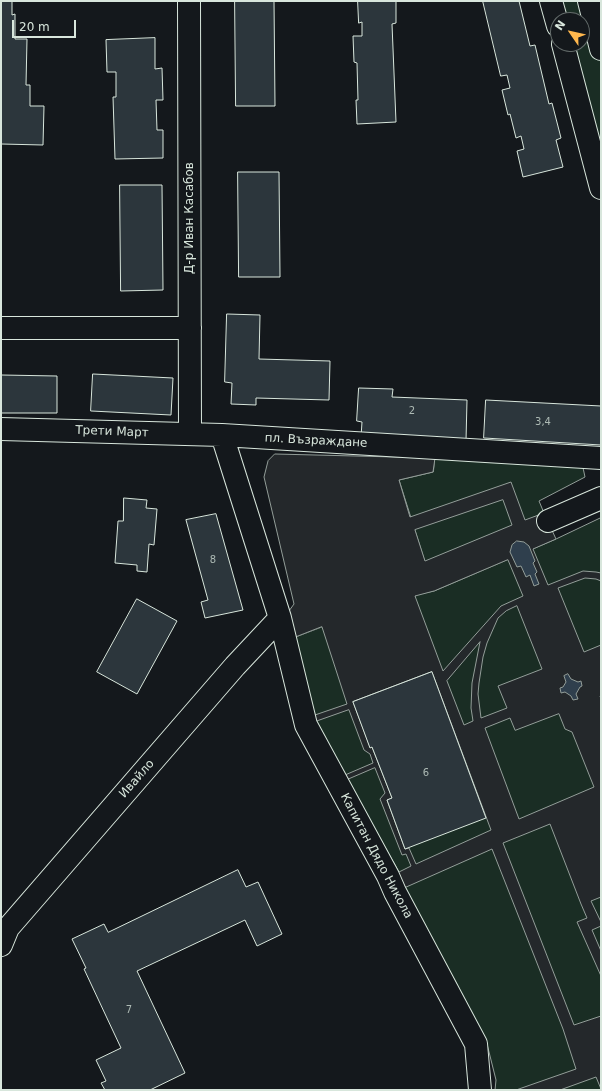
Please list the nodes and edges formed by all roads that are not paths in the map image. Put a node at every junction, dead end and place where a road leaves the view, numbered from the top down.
1 (189, 1) edge
2 (551, 1) edge
3 (589, 1) edge
4 (554, 12) edge
5 (601, 49) edge
6 (565, 52) edge
7 (601, 188) edge
8 (1, 328) edge
9 (190, 328) junction
10 (1, 428) edge
11 (190, 434) junction
12 (222, 435) junction
13 (601, 458) edge
14 (601, 498) edge
15 (548, 522) dead end
16 (280, 618) junction
17 (3, 930) edge
18 (480, 1090) edge

1 - 9 street, Д-р Иван Касабов
2 - 4 street
3 - 5 street
6 - 7 street
8 - 9 street
9 - 11 street, Д-р Иван Касабов
10 - 11 street, Трети Март
11 - 12 street, Трети Март
12 - 13 street, пл. Възраждане
12 - 16 street
14 - 15 street
16 - 17 street, Ивайло
16 - 18 street, Капитан Дядо Никола

